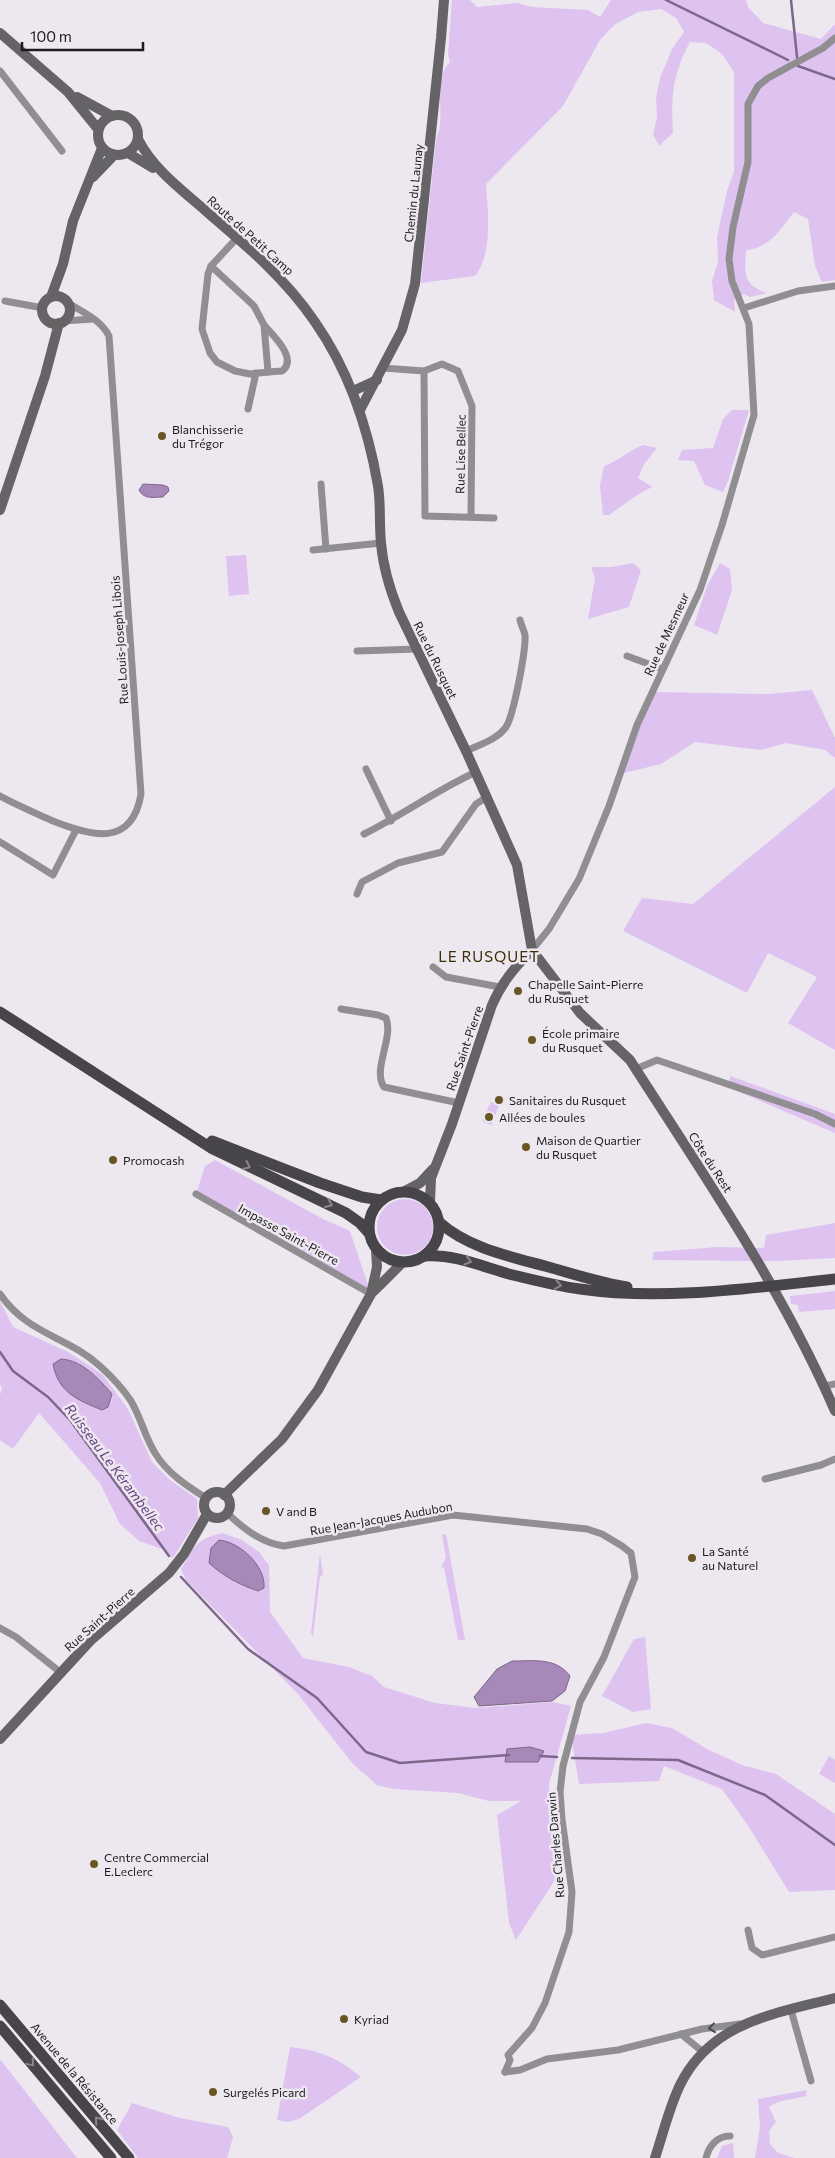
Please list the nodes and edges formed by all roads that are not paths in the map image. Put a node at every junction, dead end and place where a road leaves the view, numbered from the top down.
1 (444, 0) edge
2 (0, 33) edge
3 (835, 38) edge
4 (0, 71) edge
5 (68, 92) junction
6 (112, 116) junction
7 (98, 129) junction
8 (138, 139) junction
9 (102, 148) junction
10 (62, 151) dead end
11 (128, 153) junction
12 (114, 155) junction
13 (164, 174) junction
14 (89, 182) junction
15 (237, 238) junction
16 (63, 264) junction
17 (211, 266) junction
18 (835, 286) edge
19 (51, 297) junction
20 (5, 301) dead end
21 (66, 301) junction
22 (43, 308) junction
23 (744, 308) junction
24 (94, 319) junction
25 (47, 321) junction
26 (62, 322) junction
27 (264, 325) junction
28 (48, 362) junction
29 (383, 368) junction
30 (424, 371) junction
31 (268, 372) junction
32 (344, 372) joint
33 (256, 373) junction
34 (377, 380) junction
35 (353, 391) junction
36 (248, 409) dead end
37 (360, 410) junction
38 (320, 484) dead end
39 (0, 510) edge
40 (471, 516) junction
41 (494, 518) dead end
42 (381, 544) junction
43 (326, 549) junction
44 (312, 550) dead end
45 (520, 620) dead end
46 (417, 649) junction
47 (357, 651) dead end
48 (628, 656) dead end
49 (662, 669) junction
50 (466, 751) junction
51 (366, 769) dead end
52 (476, 772) junction
53 (0, 796) edge
54 (487, 796) junction
55 (391, 821) junction
56 (76, 830) junction
57 (364, 834) dead end
58 (0, 842) edge
59 (357, 894) dead end
60 (532, 950) junction
61 (433, 967) dead end
62 (500, 987) junction
63 (341, 1009) dead end
64 (0, 1012) edge
65 (636, 1069) junction
66 (459, 1103) junction
67 (835, 1124) edge
68 (190, 1132) junction
69 (436, 1164) junction
70 (405, 1191) junction
71 (196, 1194) dead end
72 (381, 1200) junction
73 (430, 1203) junction
74 (439, 1222) junction
75 (369, 1233) junction
76 (376, 1250) junction
77 (424, 1256) junction
78 (403, 1262) junction
79 (835, 1279) edge
80 (658, 1293) junction
81 (0, 1294) edge
82 (372, 1294) junction
83 (830, 1385) edge
84 (835, 1411) edge
85 (835, 1459) edge
86 (765, 1479) dead end
87 (224, 1495) junction
88 (206, 1498) junction
89 (227, 1513) junction
90 (207, 1514) junction
91 (631, 1553) joint
92 (0, 1628) edge
93 (60, 1672) junction
94 (0, 1739) edge
95 (748, 1930) dead end
96 (835, 1937) edge
97 (835, 1998) edge
98 (0, 2005) edge
99 (792, 2010) junction
100 (743, 2024) junction
101 (0, 2026) edge
102 (681, 2034) junction
103 (703, 2052) junction
104 (811, 2081) dead end
105 (730, 2136) dead end
106 (111, 2158) edge
107 (129, 2158) edge
108 (655, 2158) edge
109 (706, 2158) edge

1 - 29 street, Chemin du Launay
2 - 5 street
3 - 23 street, Rue de Mesmeur
4 - 10 street
5 - 6 street
5 - 7 street
6 - 7 street
6 - 8 street
7 - 9 street
8 - 11 street
8 - 13 street, Route de Petit Camp
9 - 12 street
9 - 14 street
11 - 12 street
11 - 13 street, Route de Petit Camp
12 - 14 street
13 - 15 street, Route de Petit Camp
14 - 16 street
15 - 17 street
15 - 32 street, Route de Petit Camp
16 - 19 street
16 - 21 street
17 - 27 street
17 - 33 street
18 - 23 street
19 - 21 street
19 - 22 street
20 - 22 street
21 - 24 street, Rue Louis-Joseph Libois
21 - 26 street
22 - 25 street
23 - 49 street, Rue de Mesmeur
24 - 26 street
24 - 56 street, Rue Louis-Joseph Libois
25 - 26 street
25 - 28 street
26 - 28 street
27 - 31 street
27 - 31 street
28 - 39 street
29 - 30 street, Rue Lise Bellec
29 - 34 street, Chemin du Launay
30 - 40 street, Rue Lise Bellec
30 - 40 street
31 - 33 street
32 - 35 street, Rue du Rusquet
33 - 36 street
34 - 35 street
34 - 37 street, Chemin du Launay
35 - 37 street, Rue du Rusquet
37 - 42 street, Rue du Rusquet
38 - 43 street
40 - 41 street
42 - 43 street
42 - 46 street, Rue du Rusquet
43 - 44 street
45 - 50 street
46 - 47 street
46 - 50 street, Rue du Rusquet
48 - 49 street
49 - 60 street, Rue de Mesmeur
50 - 52 street, Rue du Rusquet
51 - 55 street
52 - 54 street, Rue du Rusquet
52 - 55 street
53 - 56 street, Rue Louis-Joseph Libois
54 - 59 street
54 - 60 street, Rue du Rusquet
55 - 57 street
56 - 58 street
60 - 62 street, Rue Saint-Pierre
60 - 65 street, Côte du Rest
61 - 62 street
62 - 66 street, Rue Saint-Pierre
63 - 66 street
64 - 68 main road
65 - 67 street
65 - 83 street, Côte du Rest
66 - 69 street, Rue Saint-Pierre
68 - 72 main road
68 -> 75 main road
69 - 70 street, Rue Saint-Pierre
69 - 73 street, Rue Saint-Pierre
70 - 72 main road
70 - 73 main road
71 - 82 street, Impasse Saint-Pierre
72 - 75 main road
73 - 74 main road
74 - 77 main road
74 - 80 main road
75 - 76 main road
76 - 78 main road
76 - 82 street
77 - 78 main road
77 -> 80 main road
78 - 82 street
79 - 80 main road
81 - 88 street
82 - 87 street
83 - 84 street, Côte du Rest
85 - 86 street
87 - 88 street
87 - 89 street
88 - 90 street
89 - 90 street
89 - 91 street, Rue Jean-Jacques Audubon
90 - 93 street, Rue Saint-Pierre
91 - 102 street, Rue Charles Darwin
92 - 93 street
93 - 94 street, Rue Saint-Pierre
95 - 96 street
97 - 99 street
107 -> 98 main road, Avenue de la Résistance
99 - 100 street
99 - 104 street
100 -> 102 street
100 - 103 street
101 -> 106 main road
102 - 103 street
103 - 108 street
105 - 109 street

